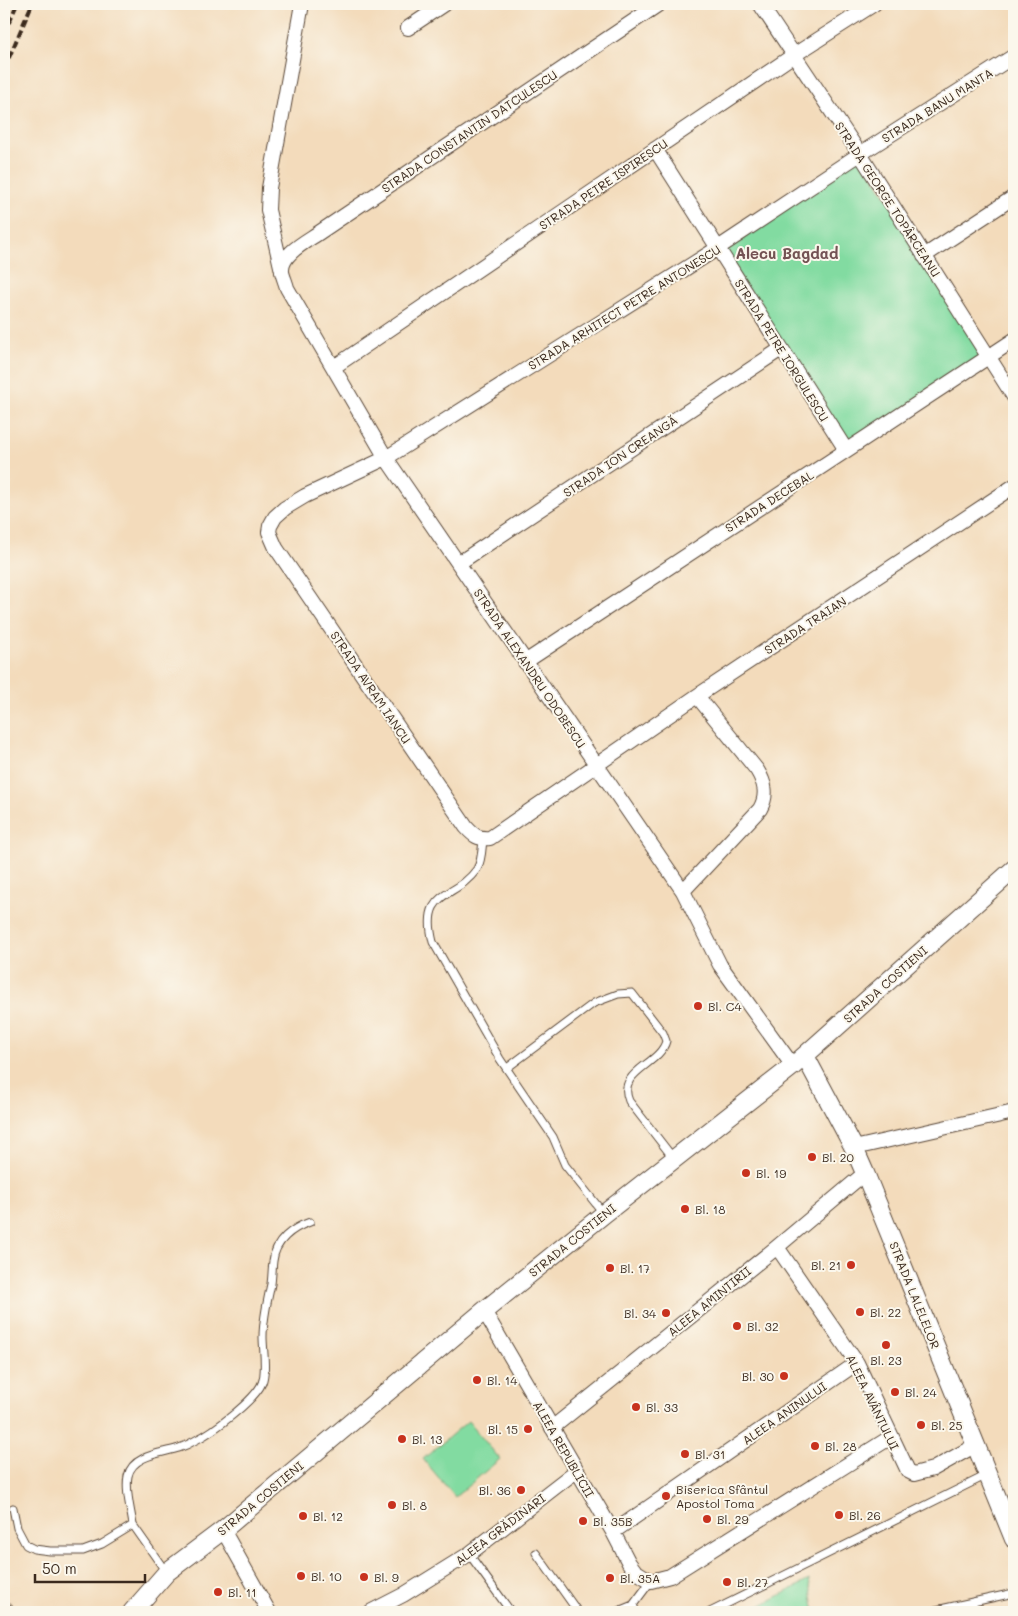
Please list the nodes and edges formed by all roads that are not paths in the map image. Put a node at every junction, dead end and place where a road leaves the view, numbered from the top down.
1 (302, 4) edge
2 (444, 4) edge
3 (659, 4) edge
4 (760, 4) edge
5 (874, 4) edge
6 (408, 28) dead end
7 (794, 55) junction
8 (1014, 56) edge
9 (655, 149) junction
10 (860, 154) junction
11 (1014, 197) edge
12 (718, 248) junction
13 (924, 256) junction
14 (283, 267) junction
15 (1014, 340) edge
16 (782, 349) junction
17 (988, 357) junction
18 (334, 367) junction
19 (1014, 397) edge
20 (846, 450) junction
21 (386, 458) junction
22 (1014, 486) edge
23 (459, 563) junction
24 (525, 662) junction
25 (697, 696) junction
26 (597, 765) junction
27 (483, 839) junction
28 (1014, 869) edge
29 (683, 891) junction
30 (799, 1061) junction
31 (507, 1068) junction
32 (1014, 1112) edge
33 (854, 1148) junction
34 (674, 1159) junction
35 (865, 1173) junction
36 (604, 1214) junction
37 (310, 1222) dead end
38 (777, 1246) junction
39 (484, 1312) junction
40 (857, 1363) junction
41 (552, 1428) junction
42 (891, 1436) junction
43 (976, 1445) junction
44 (576, 1471) junction
45 (987, 1475) junction
46 (13, 1508) dead end
47 (133, 1525) junction
48 (223, 1530) junction
49 (613, 1532) junction
50 (1014, 1539) edge
51 (536, 1553) dead end
52 (469, 1554) junction
53 (167, 1572) junction
54 (651, 1581) junction
55 (1014, 1593) edge
56 (634, 1609) edge
57 (132, 1612) edge
58 (270, 1612) edge
59 (370, 1612) edge
60 (511, 1612) edge
61 (578, 1612) edge
62 (616, 1612) edge
63 (710, 1612) edge
64 (927, 1612) edge

1 - 14 street, STRADA ALEXANDRU ODOBESCU
2 - 6 street
3 - 14 street, STRADA CONSTANTIN DATCULESCU
4 - 7 street, STRADA GEORGE TOPÂRCEANU
5 - 7 street, STRADA PETRE ISPIRESCU
7 - 9 street, STRADA PETRE ISPIRESCU
7 - 10 street, STRADA GEORGE TOPÂRCEANU
8 - 10 street, STRADA BANU MANTA
9 - 12 street, STRADA PETRE IORGULESCU
9 - 18 street, STRADA PETRE ISPIRESCU
10 - 12 street, STRADA ARHITECT PETRE ANTONESCU
10 - 13 street, STRADA GEORGE TOPÂRCEANU
11 - 13 street
12 - 16 street, STRADA PETRE IORGULESCU
12 - 21 street, STRADA ARHITECT PETRE ANTONESCU
13 - 17 street, STRADA GEORGE TOPÂRCEANU
14 - 18 street, STRADA ALEXANDRU ODOBESCU
15 - 17 street, STRADA DECEBAL
16 - 20 street, STRADA PETRE IORGULESCU
16 - 23 street, STRADA ION CREANGĂ
17 - 19 street, STRADA GEORGE TOPÂRCEANU
17 - 20 street, STRADA DECEBAL
18 - 21 street, STRADA ALEXANDRU ODOBESCU
20 - 24 street, STRADA DECEBAL
21 - 23 street, STRADA ALEXANDRU ODOBESCU
21 - 27 street, STRADA AVRAM IANCU
22 - 25 street, STRADA TRAIAN
23 - 24 street, STRADA ALEXANDRU ODOBESCU
24 - 26 street, STRADA ALEXANDRU ODOBESCU
25 - 26 street, STRADA TRAIAN
25 - 29 street
26 - 27 street
26 - 29 street, STRADA ALEXANDRU ODOBESCU
27 - 31 lane
28 - 30 street, STRADA COSTIENI
29 - 30 street, STRADA ALEXANDRU ODOBESCU
30 - 33 street, STRADA LALELELOR
30 - 34 street, STRADA COSTIENI
31 - 34 lane
31 - 36 lane
32 - 33 street
33 - 35 street, STRADA LALELELOR
34 - 36 street, STRADA COSTIENI
35 - 38 street, ALEEA AMINTIRII
35 - 43 street, STRADA LALELELOR
36 - 39 street, STRADA COSTIENI
37 - 47 lane
38 - 40 street, ALEEA AVÂNTULUI
38 - 41 street, ALEEA AMINTIRII
39 - 41 street, ALEEA REPUBLICII
39 - 48 street, STRADA COSTIENI
40 - 42 street, ALEEA AVÂNTULUI
40 - 49 street, ALEEA ANINULUI
41 - 44 street, ALEEA REPUBLICII
42 - 43 street, ALEEA AVÂNTULUI
42 - 54 street
43 - 45 street, STRADA LALELELOR
44 - 49 street, ALEEA REPUBLICII
44 - 52 street, ALEEA GRĂDINARI
45 - 50 street, STRADA LALELELOR
45 - 63 lane
46 - 47 lane
47 - 53 lane
48 - 53 street, STRADA COSTIENI
48 - 58 street
49 - 54 street, ALEEA REPUBLICII
51 - 61 lane
52 - 59 street, ALEEA GRĂDINARI
52 - 60 lane
53 - 57 street, STRADA COSTIENI
54 - 56 lane
55 - 64 lane
56 - 62 lane

